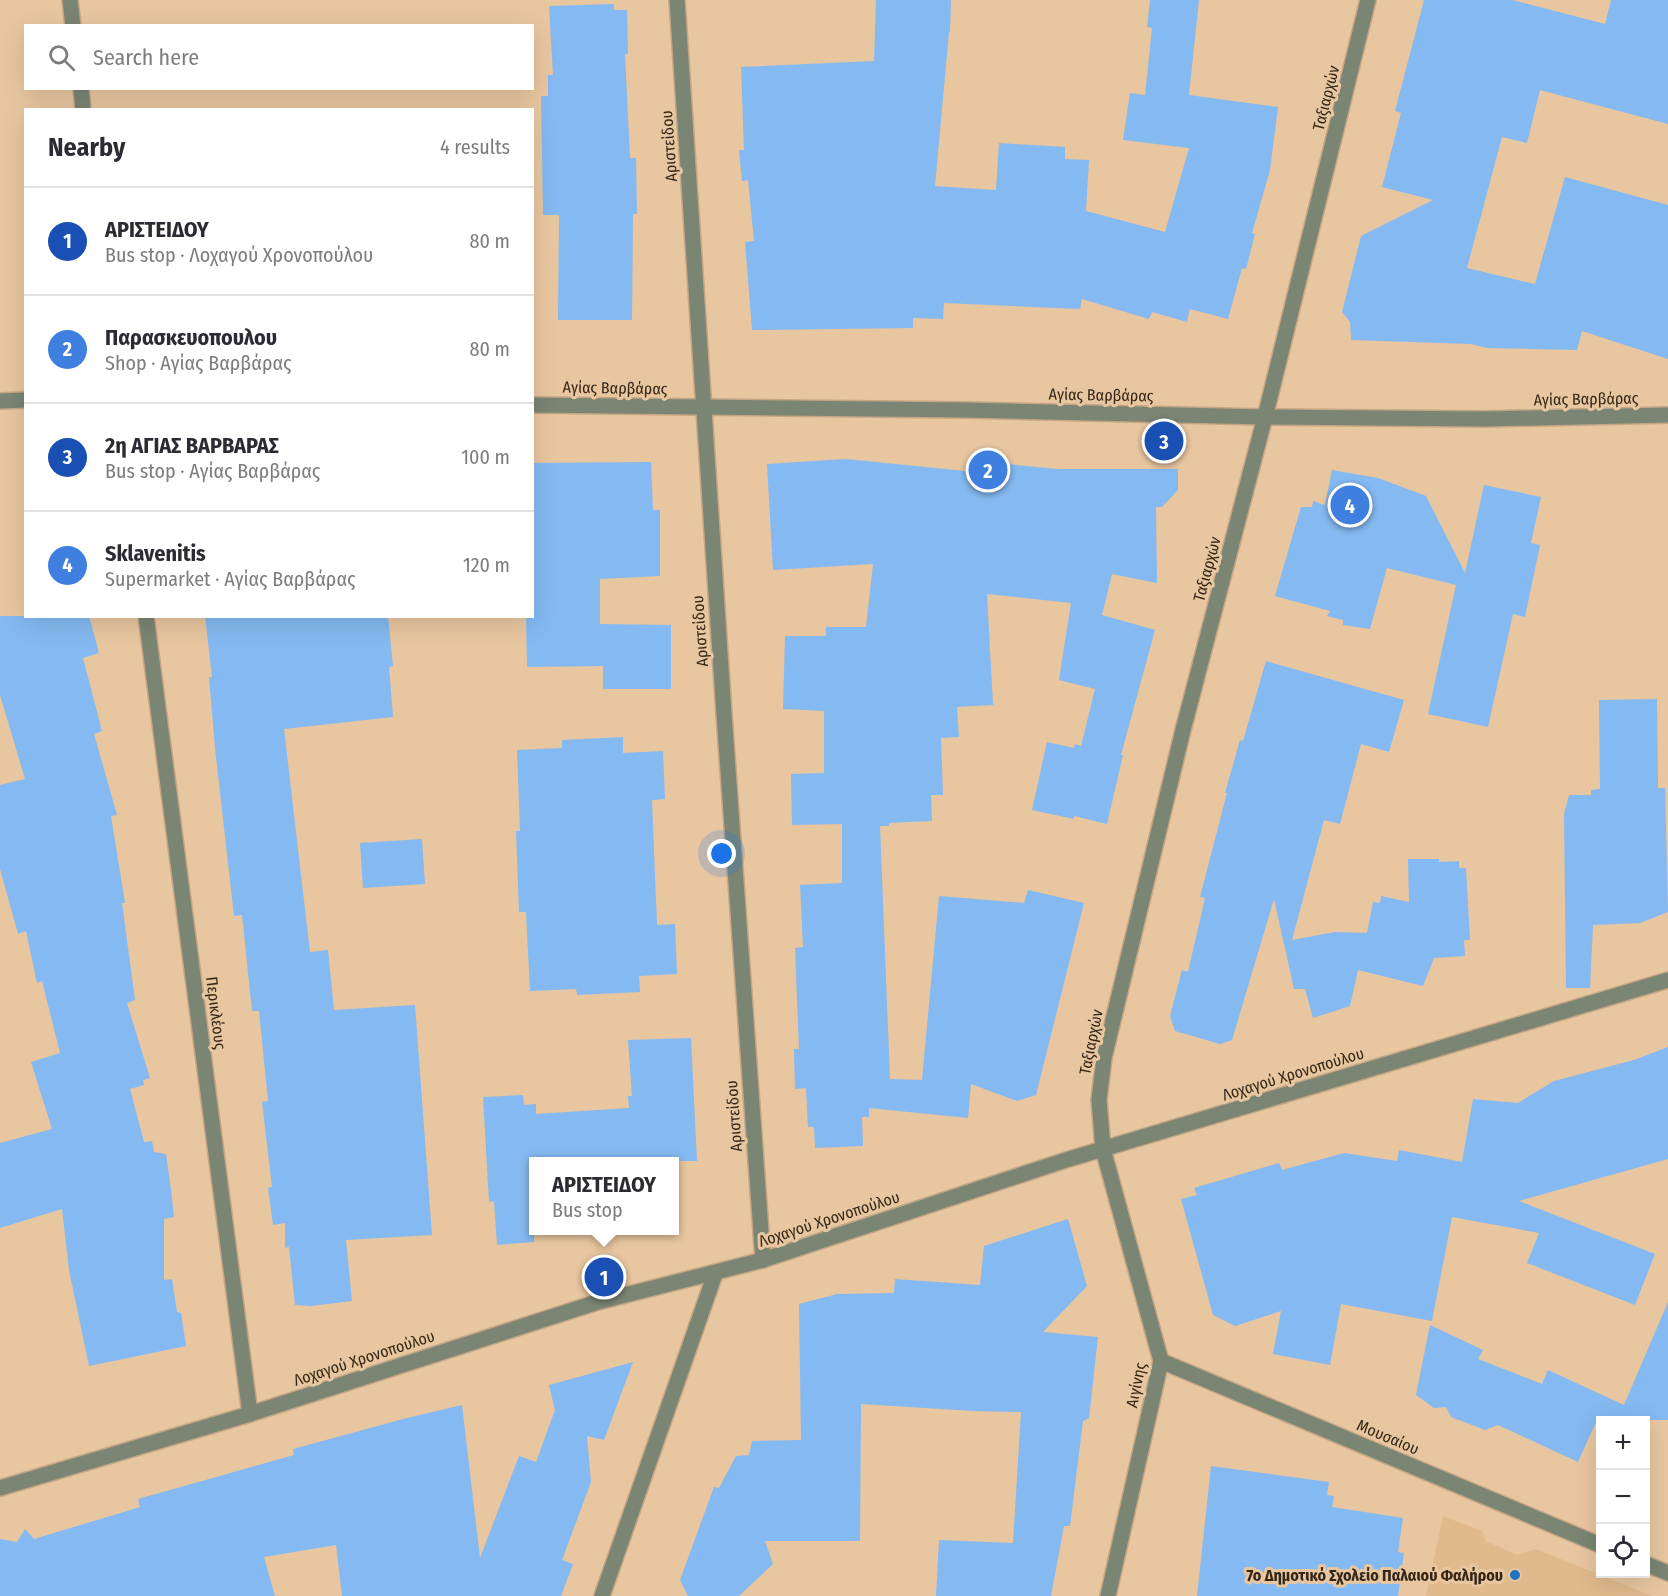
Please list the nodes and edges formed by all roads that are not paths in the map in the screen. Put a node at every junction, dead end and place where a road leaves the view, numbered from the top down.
1 (70, 0) edge
2 (677, 0) edge
3 (1368, 0) edge
4 (73, 24) edge
5 (81, 90) edge
6 (83, 108) edge
7 (24, 400) edge
8 (0, 401) edge
9 (534, 405) edge
10 (705, 407) junction
11 (1668, 415) edge
12 (1265, 417) junction
13 (146, 618) edge
14 (1668, 980) edge
15 (1103, 1149) junction
16 (762, 1260) junction
17 (715, 1274) junction
18 (1161, 1361) junction
19 (250, 1414) junction
20 (0, 1488) edge
21 (1596, 1543) edge
22 (1650, 1566) edge
23 (1668, 1573) edge
24 (602, 1596) edge
25 (1108, 1596) edge

1 - 4 street
2 - 10 street, Αριστείδου
3 - 12 street, Ταξιαρχών
5 - 6 street
7 - 8 street
9 - 10 street, Αγίας Βαρβάρας
10 - 12 street, Αγίας Βαρβάρας
10 - 16 street, Αριστείδου
11 - 12 street, Αγίας Βαρβάρας
12 - 15 street, Ταξιαρχών
13 - 19 street, Περικλέους
14 - 15 street, Λοχαγού Χρονοπούλου
15 - 16 street, Λοχαγού Χρονοπούλου
15 - 18 street, Αιγίνης
16 - 17 street, Λοχαγού Χρονοπούλου
17 - 19 street, Λοχαγού Χρονοπούλου
17 - 24 street
18 - 21 street, Μουσαίου
18 - 25 street, Αιγίνης
19 - 20 street, Λοχαγού Χρονοπούλου
22 - 23 street

